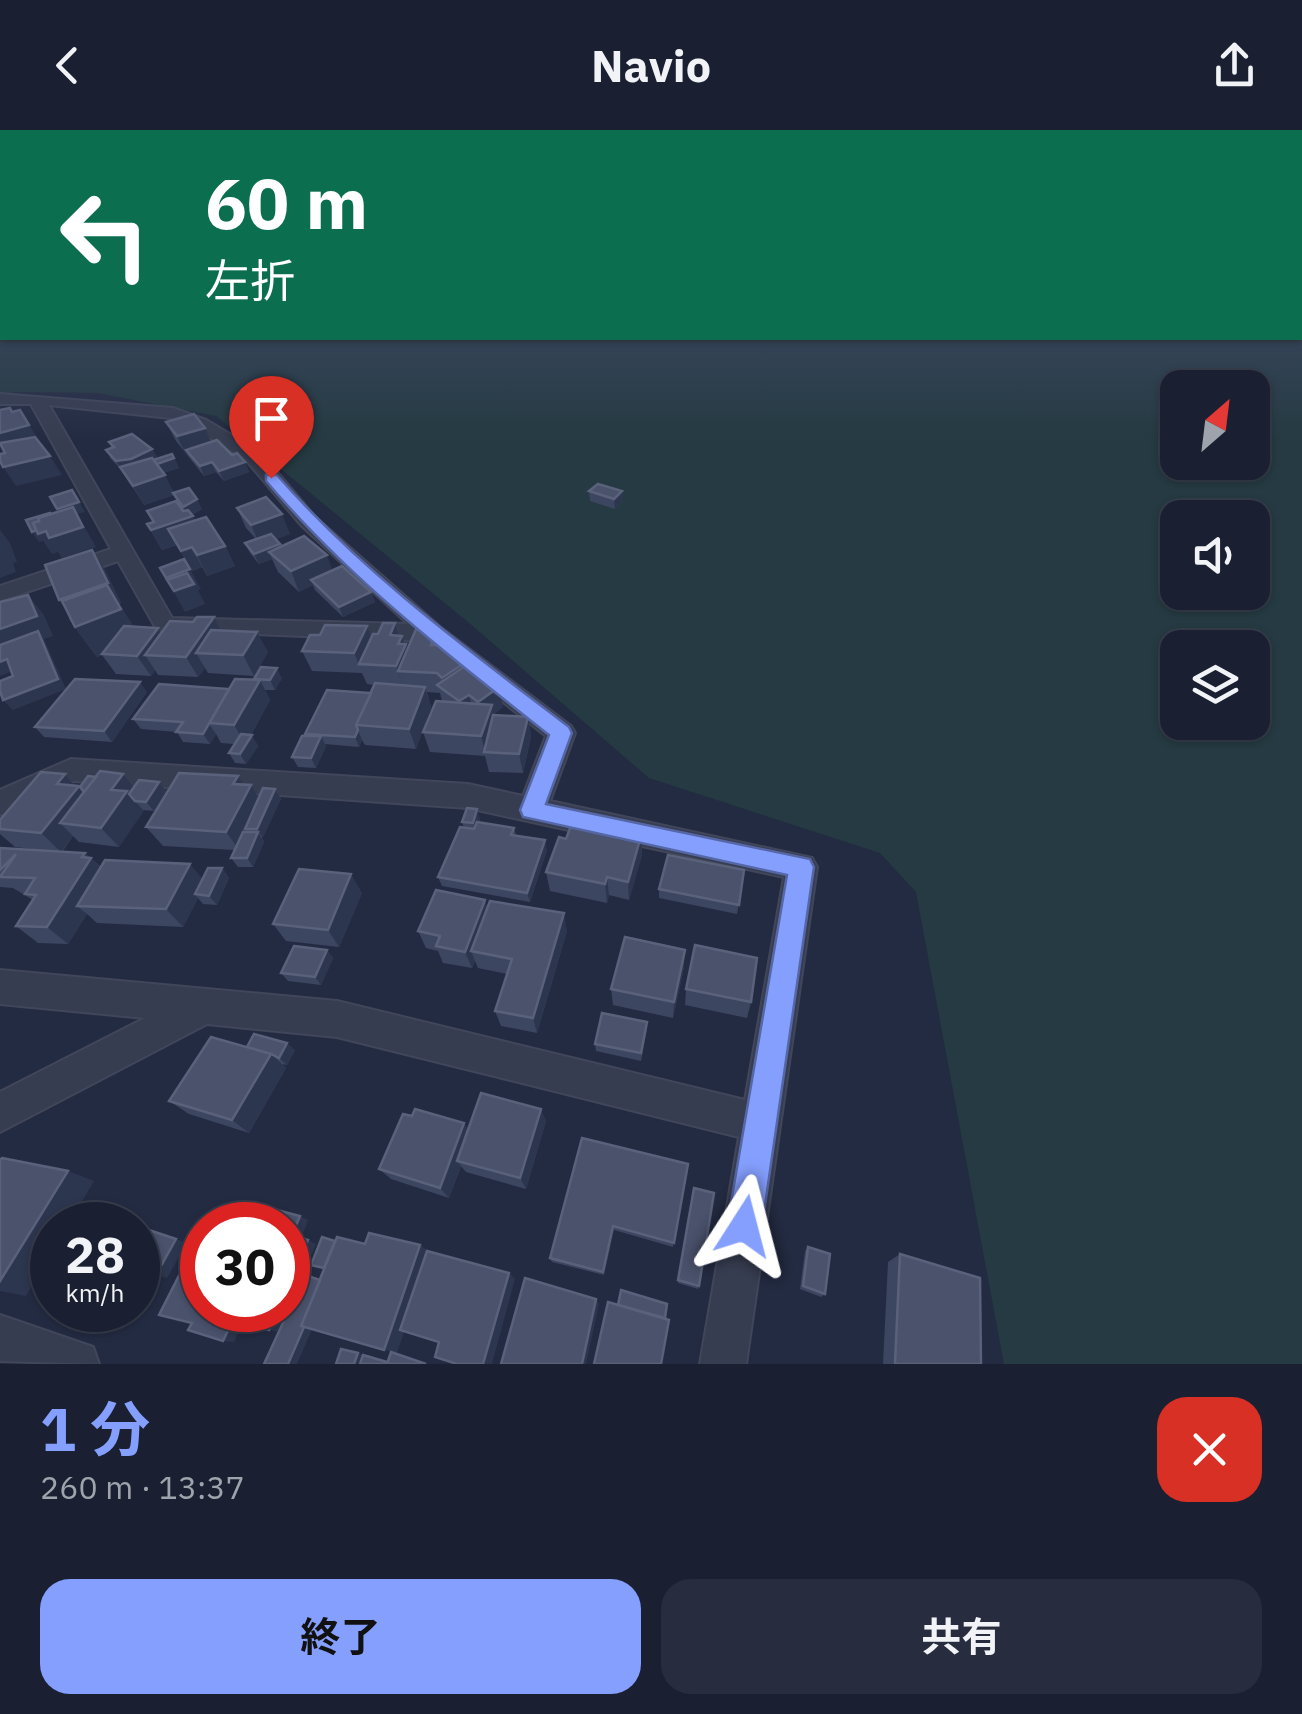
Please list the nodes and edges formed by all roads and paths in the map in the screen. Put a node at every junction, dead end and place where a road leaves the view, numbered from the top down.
1 (36, 399) junction
2 (0, 400) edge
3 (126, 552) junction
4 (0, 594) edge
5 (432, 632) junction
6 (0, 802) edge
7 (532, 810) junction
8 (0, 987) edge
9 (208, 1005) junction
10 (0, 1113) edge
11 (760, 1123) junction
12 (0, 1338) edge
13 (76, 1364) edge
14 (723, 1364) edge

1 - 2 street
1 - 3 street
1 - 5 street
3 - 4 street
3 - 5 street
5 - 7 street
6 - 7 street
7 - 11 street
8 - 9 street
9 - 10 street
9 - 11 street
11 - 14 street
12 - 13 street

